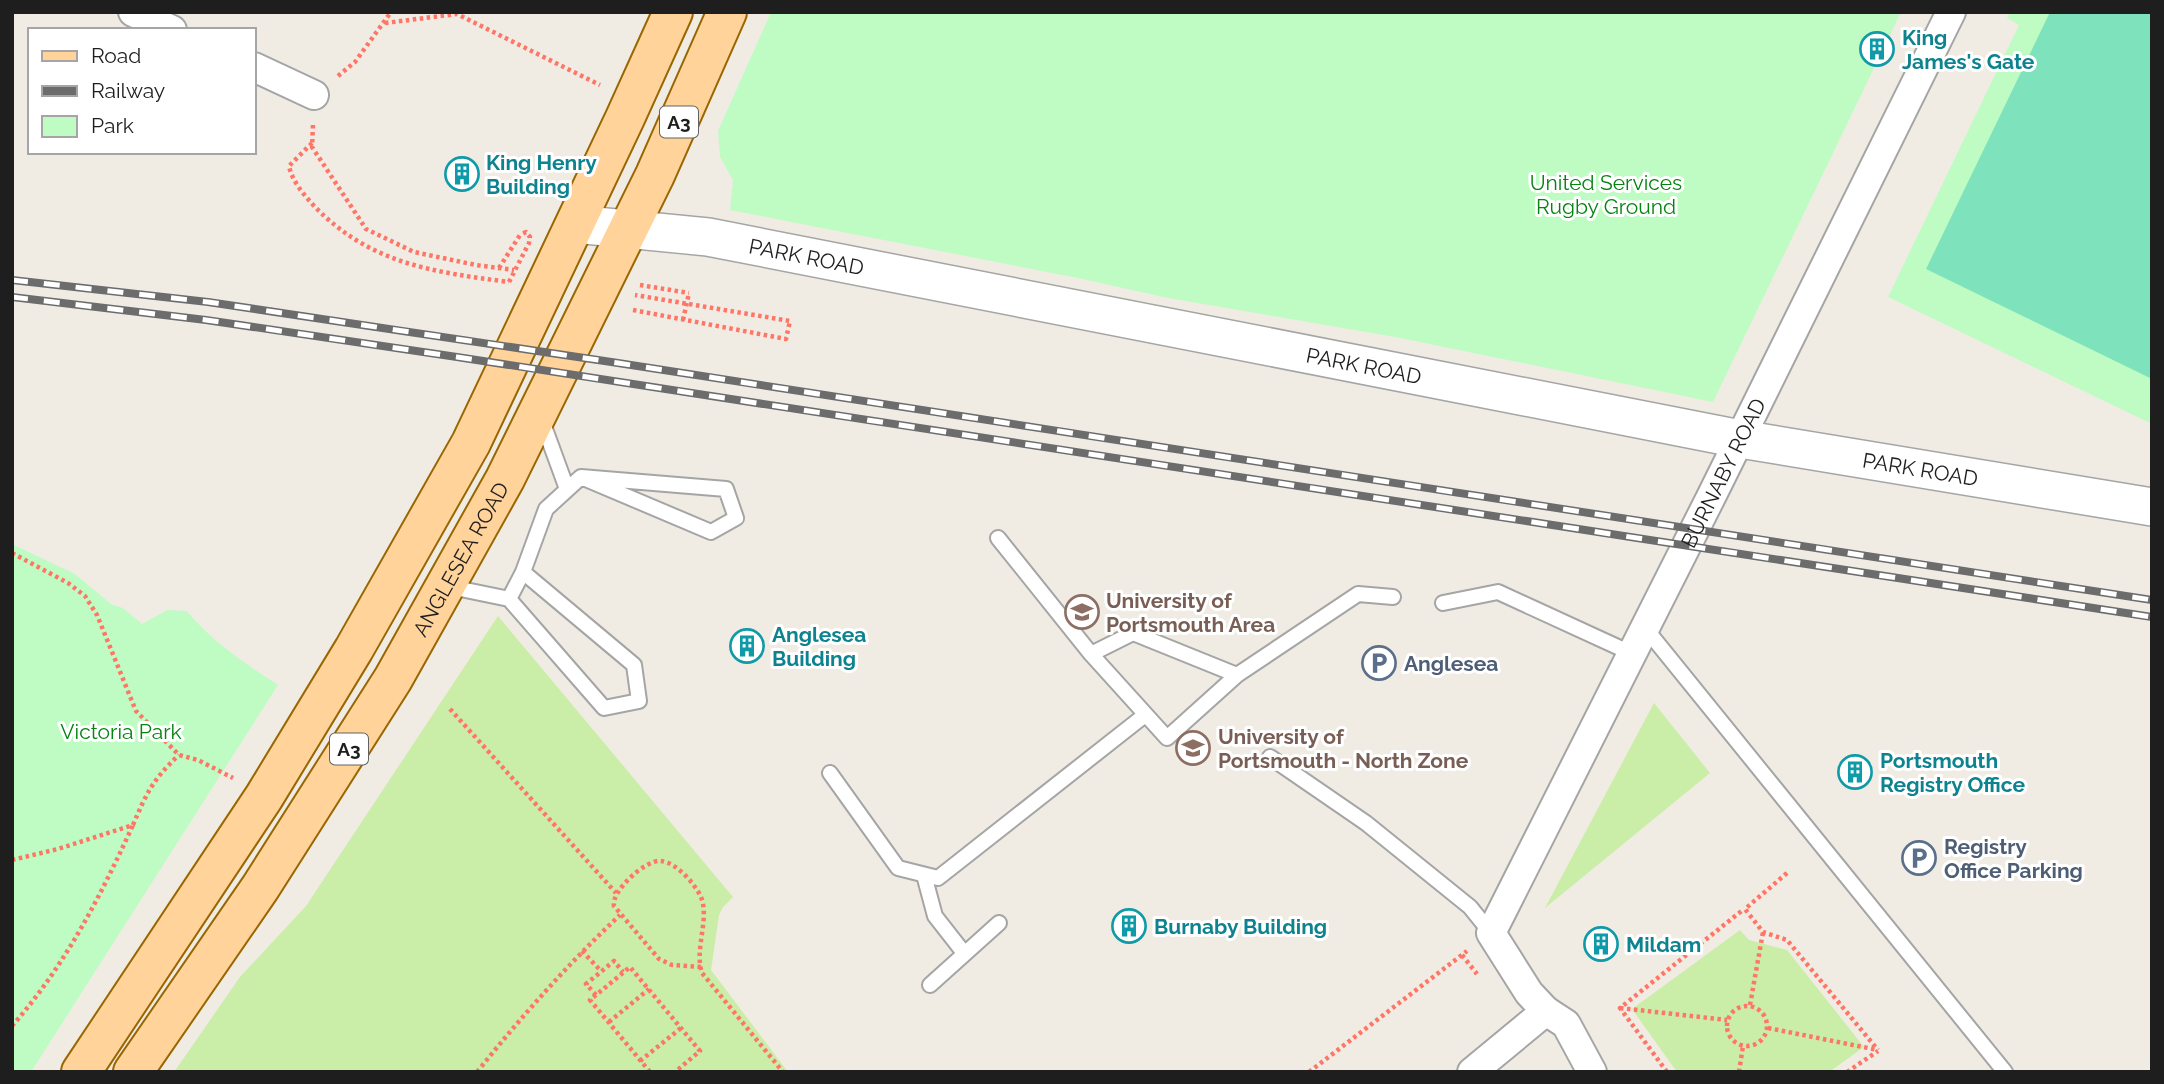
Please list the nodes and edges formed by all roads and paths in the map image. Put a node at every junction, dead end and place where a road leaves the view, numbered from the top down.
1 (133, 12) edge
2 (391, 12) edge
3 (673, 12) edge
4 (727, 12) edge
5 (1951, 12) edge
6 (384, 24) junction
7 (168, 28) edge
8 (351, 65) dead end
9 (256, 68) edge
10 (604, 87) dead end
11 (314, 95) dead end
12 (575, 224) junction
13 (626, 229) junction
14 (499, 268) junction
15 (520, 270) dead end
16 (632, 284) dead end
17 (627, 294) dead end
18 (633, 310) dead end
19 (683, 320) junction
20 (538, 410) junction
21 (1740, 439) junction
22 (582, 477) junction
23 (568, 489) junction
24 (2152, 507) edge
25 (998, 538) dead end
26 (12, 553) edge
27 (523, 572) junction
28 (446, 585) junction
29 (1393, 597) dead end
30 (509, 599) junction
31 (1443, 603) dead end
32 (1639, 641) junction
33 (1091, 654) junction
34 (1237, 675) junction
35 (450, 709) dead end
36 (1145, 715) junction
37 (179, 755) junction
38 (1270, 757) dead end
39 (830, 773) dead end
40 (264, 797) junction
41 (133, 825) junction
42 (12, 859) edge
43 (1787, 873) dead end
44 (924, 875) junction
45 (616, 893) junction
46 (1745, 909) junction
47 (620, 915) junction
48 (999, 923) dead end
49 (1763, 932) junction
50 (1491, 933) junction
51 (582, 951) junction
52 (964, 953) junction
53 (701, 967) junction
54 (601, 971) junction
55 (623, 972) junction
56 (930, 985) dead end
57 (649, 989) junction
58 (596, 995) junction
59 (1749, 1005) junction
60 (1620, 1007) junction
61 (1546, 1011) junction
62 (1727, 1020) junction
63 (609, 1023) junction
64 (12, 1026) edge
65 (681, 1028) junction
66 (1768, 1028) junction
67 (1743, 1046) junction
68 (1878, 1050) junction
69 (640, 1061) junction
70 (80, 1072) edge
71 (133, 1072) edge
72 (477, 1072) edge
73 (650, 1072) edge
74 (675, 1072) edge
75 (783, 1072) edge
76 (1309, 1072) edge
77 (1472, 1072) edge
78 (1592, 1072) edge
79 (1667, 1072) edge
80 (1739, 1072) edge
81 (1847, 1072) edge
82 (2005, 1072) edge

1 - 7 street
2 - 6 path
3 - 12 main road, A3
4 - 13 main road, ANGLESEA ROAD / A3
5 - 21 street, BURNABY ROAD
6 - 8 path
6 - 10 path
9 - 11 street
12 - 13 street, PARK ROAD
12 - 40 main road, A3
13 - 20 main road, ANGLESEA ROAD / A3
13 - 21 street, PARK ROAD
14 - 14 path, bridge
14 - 15 path
16 - 19 path, bridge
17 - 19 path
18 - 19 path
20 - 23 lane
20 - 28 main road, ANGLESEA ROAD / A3
21 - 24 street, PARK ROAD
21 - 32 street, BURNABY ROAD
22 - 22 lane
22 - 23 lane
23 - 27 lane
25 - 33 lane
26 - 37 path
27 - 30 lane
27 - 30 lane
28 - 30 lane
28 - 71 main road, ANGLESEA ROAD / A3
29 - 34 lane
31 - 32 lane
32 - 50 street, BURNABY ROAD
32 - 82 lane
33 - 34 lane
33 - 36 lane
34 - 36 lane
35 - 45 path
36 - 44 lane
37 - 40 path
37 - 41 path
38 - 50 lane
39 - 44 lane
40 - 70 main road, A3
41 - 42 path
41 - 64 path
43 - 46 path
44 - 52 lane
45 - 47 path
45 - 53 path
46 - 49 path
46 - 60 path
47 - 51 path
47 - 53 path
48 - 52 lane
49 - 59 path
49 - 68 path
50 - 61 street
50 - 76 path
51 - 54 path
51 - 72 path
52 - 56 lane
53 - 75 path
54 - 55 path
54 - 58 path
55 - 57 path
55 - 58 path
57 - 63 path
57 - 65 path
58 - 63 path
59 - 62 path
59 - 66 path
60 - 62 path
60 - 79 path
61 - 77 street
61 - 78 street
62 - 67 path
63 - 69 path
65 - 69 path
65 - 74 path
66 - 67 path
66 - 68 path
67 - 80 path
68 - 81 path
69 - 73 path

